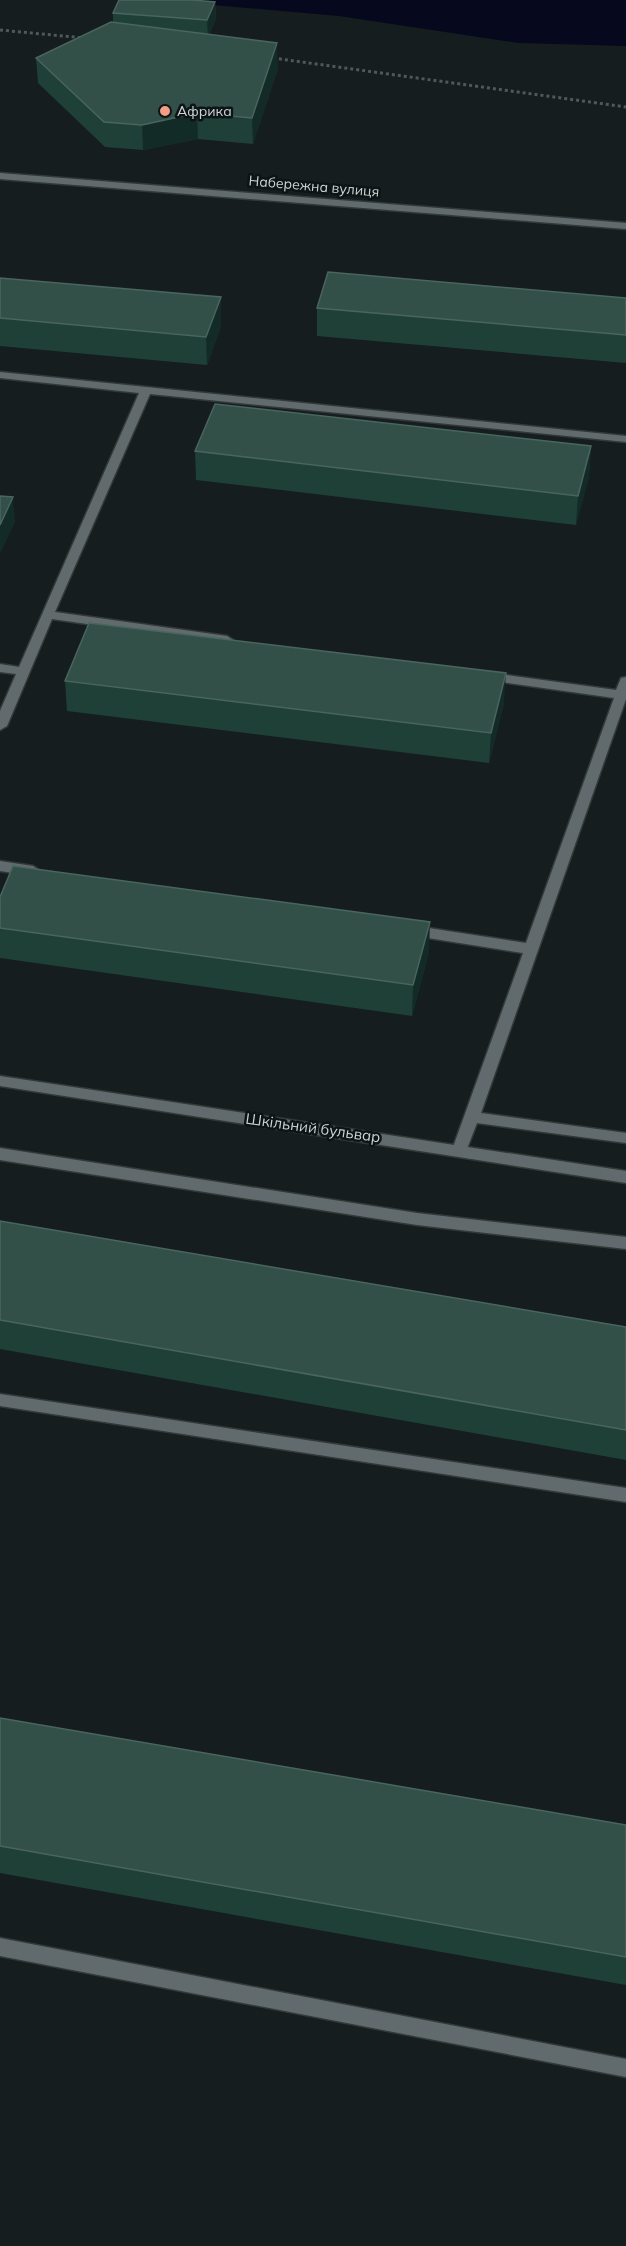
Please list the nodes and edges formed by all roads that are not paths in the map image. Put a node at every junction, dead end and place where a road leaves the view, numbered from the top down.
1 (0, 176) edge
2 (626, 226) edge
3 (0, 375) edge
4 (145, 391) junction
5 (626, 438) edge
6 (48, 615) junction
7 (235, 641) edge
8 (0, 669) edge
9 (24, 671) junction
10 (469, 674) edge
11 (626, 681) edge
12 (621, 695) junction
13 (0, 726) edge
14 (0, 866) edge
15 (47, 873) edge
16 (389, 927) edge
17 (531, 949) junction
18 (0, 1081) edge
19 (472, 1117) junction
20 (626, 1138) edge
21 (460, 1150) junction
22 (0, 1154) edge
23 (626, 1177) edge
24 (626, 1243) edge
25 (0, 1400) edge
26 (626, 1496) edge
27 (0, 1947) edge
28 (626, 2068) edge

1 - 2 street, Набережна вулиця
3 - 4 street
4 - 5 street
4 - 6 street
6 - 7 street
6 - 9 street
8 - 9 street
9 - 13 street
10 - 12 street
11 - 12 street
12 - 17 street
14 - 15 street
16 - 17 street
17 - 19 street
18 - 21 street, Шкільний бульвар
19 - 20 street
19 - 21 street
21 - 23 street, Шкільний бульвар
22 - 24 street
25 - 26 street
27 - 28 street

